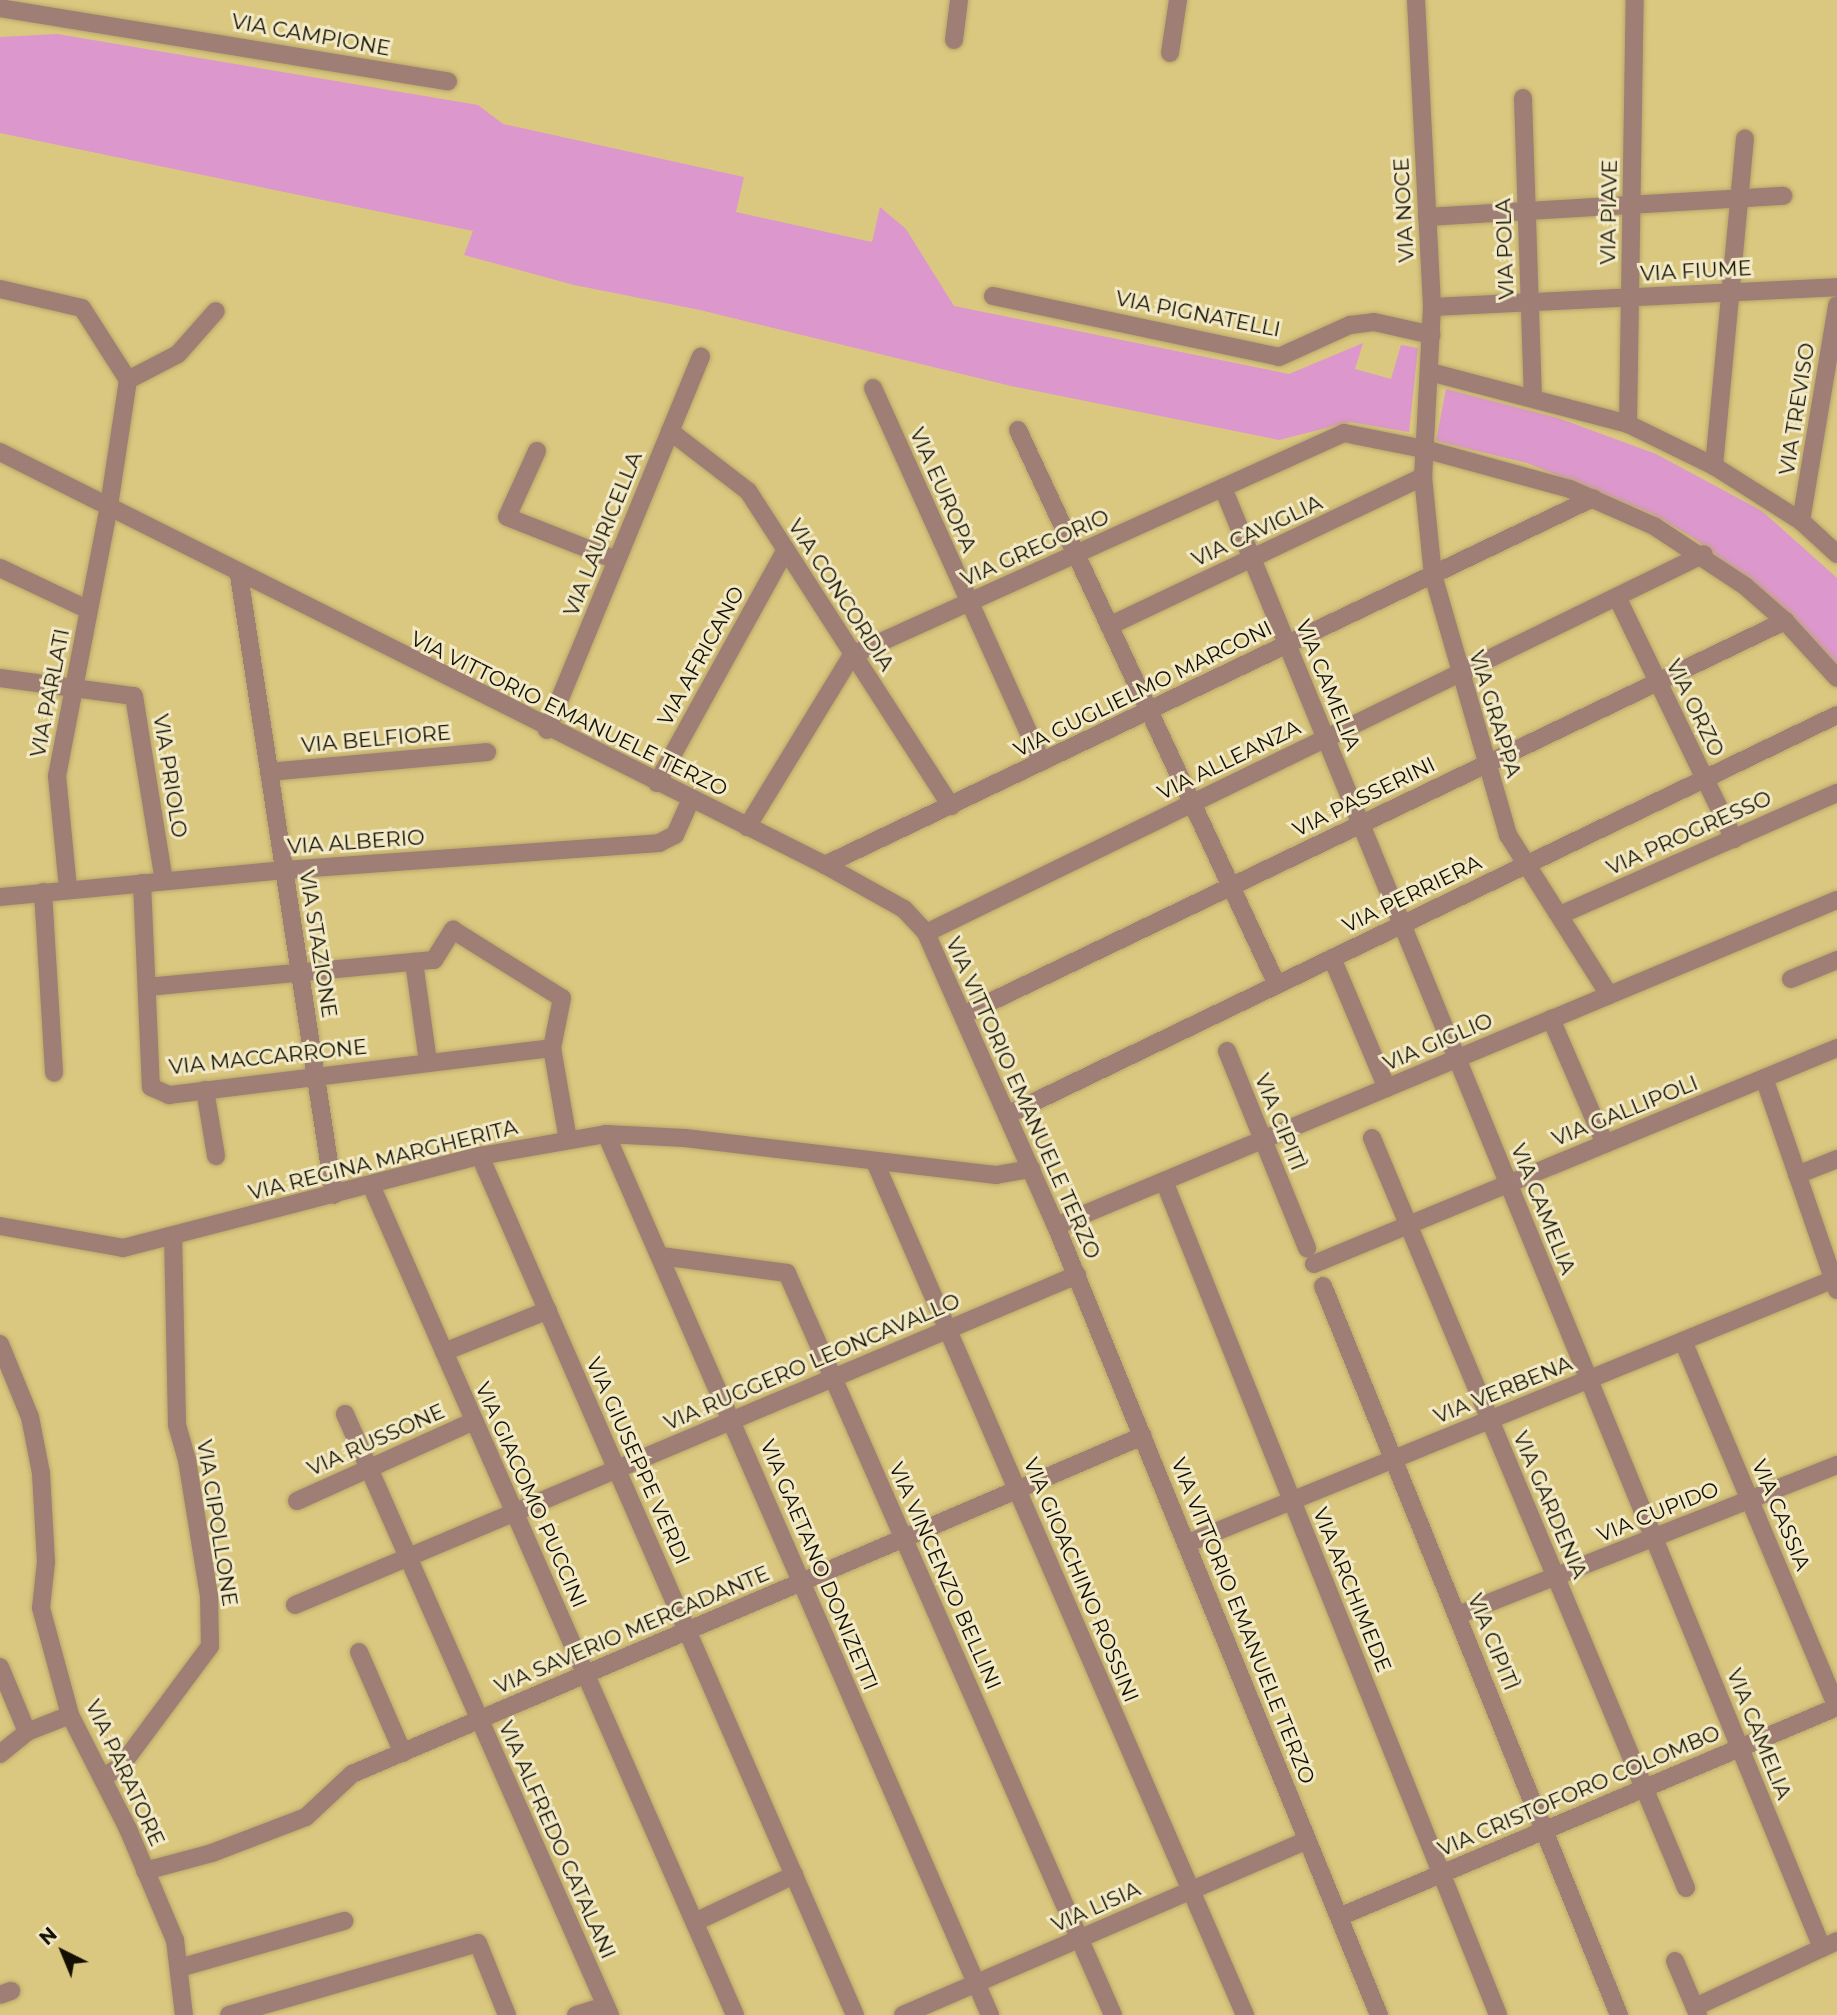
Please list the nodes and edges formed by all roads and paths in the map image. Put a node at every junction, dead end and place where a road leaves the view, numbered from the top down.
1 (959, 0) edge
2 (1178, 0) edge
3 (1416, 0) edge
4 (1635, 0) edge
5 (0, 8) edge
6 (954, 40) dead end
7 (1170, 53) dead end
8 (448, 81) dead end
9 (1523, 98) dead end
10 (1745, 138) dead end
11 (1783, 196) dead end
12 (1740, 199) junction
13 (1632, 206) junction
14 (1527, 211) junction
15 (1427, 217) junction
16 (1837, 287) edge
17 (7, 291) edge
18 (1731, 292) junction
19 (993, 296) dead end
20 (1630, 298) junction
21 (1530, 303) junction
22 (1837, 305) edge
23 (1432, 307) junction
24 (216, 311) dead end
25 (1432, 335) junction
26 (701, 357) dead end
27 (1430, 372) junction
28 (128, 380) junction
29 (873, 388) dead end
30 (1533, 397) junction
31 (1424, 418) joint
32 (1628, 424) junction
33 (1018, 430) dead end
34 (670, 431) junction
35 (1424, 449) junction
36 (537, 451) dead end
37 (0, 452) edge
38 (1714, 467) junction
39 (1423, 477) junction
40 (1223, 488) junction
41 (1593, 498) junction
42 (109, 506) junction
43 (1801, 521) junction
44 (785, 551) junction
45 (1076, 554) junction
46 (1704, 554) junction
47 (1837, 554) edge
48 (1252, 558) junction
49 (616, 560) junction
50 (0, 568) edge
51 (239, 575) junction
52 (1433, 575) junction
53 (1617, 597) junction
54 (969, 602) junction
55 (89, 610) junction
56 (1785, 621) junction
57 (1110, 626) junction
58 (1287, 645) junction
59 (852, 655) junction
60 (1458, 674) junction
61 (0, 678) edge
62 (1837, 678) edge
63 (1658, 682) junction
64 (74, 688) junction
65 (1149, 711) junction
66 (1837, 715) edge
67 (547, 730) junction
68 (1325, 738) junction
69 (487, 752) dead end
70 (1042, 762) junction
71 (1486, 764) junction
72 (269, 772) junction
73 (1704, 779) junction
74 (657, 783) junction
75 (1837, 793) edge
76 (691, 799) junction
77 (1192, 803) junction
78 (951, 806) junction
79 (1361, 824) junction
80 (747, 827) junction
81 (1734, 839) junction
82 (1529, 863) junction
83 (825, 865) junction
84 (284, 870) junction
85 (164, 881) junction
86 (142, 883) junction
87 (1231, 887) junction
88 (68, 889) junction
89 (43, 892) junction
90 (0, 897) edge
91 (1837, 900) edge
92 (1560, 915) junction
93 (1402, 924) junction
94 (926, 933) junction
95 (1332, 958) junction
96 (1837, 960) edge
97 (414, 962) junction
98 (300, 973) junction
99 (1791, 979) dead end
100 (1277, 985) junction
101 (148, 987) junction
102 (1609, 995) junction
103 (963, 1015) junction
104 (1551, 1019) junction
105 (552, 1048) junction
106 (1837, 1048) edge
107 (1227, 1051) dead end
108 (1457, 1058) junction
109 (428, 1062) junction
110 (54, 1073) dead end
111 (316, 1075) junction
112 (1764, 1078) junction
113 (1387, 1088) junction
114 (205, 1090) junction
115 (1007, 1115) junction
116 (606, 1134) junction
117 (1372, 1138) dead end
118 (568, 1140) junction
119 (1263, 1140) junction
120 (1605, 1144) junction
121 (216, 1156) dead end
122 (480, 1156) junction
123 (1837, 1159) edge
124 (875, 1162) junction
125 (1031, 1169) junction
126 (1797, 1175) junction
127 (1164, 1181) junction
128 (1508, 1184) junction
129 (371, 1185) junction
130 (334, 1195) junction
131 (1408, 1225) junction
132 (0, 1226) edge
133 (1056, 1226) junction
134 (173, 1236) junction
135 (661, 1256) junction
136 (1311, 1256) joint
137 (1077, 1275) junction
138 (1836, 1283) edge
139 (1323, 1286) dead end
140 (548, 1310) junction
141 (948, 1329) junction
142 (1683, 1341) junction
143 (0, 1344) edge
144 (444, 1352) junction
145 (833, 1378) junction
146 (1589, 1379) junction
147 (345, 1414) dead end
148 (731, 1420) junction
149 (1490, 1420) junction
150 (474, 1421) junction
151 (1143, 1436) junction
152 (1394, 1459) junction
153 (1837, 1465) edge
154 (369, 1468) junction
155 (617, 1469) junction
156 (1018, 1490) junction
157 (1292, 1500) junction
158 (1750, 1500) junction
159 (297, 1501) dead end
160 (514, 1513) junction
161 (1654, 1538) junction
162 (904, 1539) junction
163 (1186, 1544) junction
164 (408, 1557) junction
165 (1556, 1577) junction
166 (801, 1583) junction
167 (295, 1605) dead end
168 (1458, 1615) junction
169 (688, 1630) junction
170 (359, 1652) dead end
171 (0, 1667) edge
172 (584, 1675) junction
173 (1837, 1707) edge
174 (70, 1715) junction
175 (480, 1720) junction
176 (27, 1732) junction
177 (1740, 1748) junction
178 (403, 1753) junction
179 (0, 1754) edge
180 (102, 1778) junction
181 (1644, 1788) junction
182 (1545, 1830) junction
183 (1307, 1840) junction
184 (145, 1871) junction
185 (1441, 1873) junction
186 (794, 1875) junction
187 (1686, 1888) dead end
188 (1189, 1891) junction
189 (1339, 1917) junction
190 (344, 1921) dead end
191 (695, 1922) junction
192 (1080, 1939) junction
193 (1830, 1945) edge
194 (1675, 1961) dead end
195 (179, 1968) junction
196 (977, 1983) junction
197 (608, 2010) edge
198 (1697, 2011) edge
199 (184, 2015) edge
200 (229, 2015) edge
201 (507, 2015) edge
202 (576, 2015) edge
203 (736, 2015) edge
204 (855, 2015) edge
205 (902, 2015) edge
206 (990, 2015) edge
207 (1113, 2015) edge
208 (1245, 2015) edge
209 (1379, 2015) edge
210 (1498, 2015) edge
211 (1619, 2015) edge

1 - 6 street
2 - 7 street
3 - 15 street, VIA NOCE
4 - 13 street, VIA PIAVE
5 - 8 street, VIA CAMPIONE
9 - 14 street, VIA POLA
10 - 12 street
11 - 12 street
12 - 13 street
12 - 18 street
13 - 14 street
13 - 20 street, VIA PIAVE
14 - 15 street
14 - 21 street, VIA POLA
15 - 23 street, VIA NOCE
16 - 18 street, VIA FIUME
17 - 28 street
18 - 20 street, VIA FIUME
18 - 38 street
19 - 25 street, VIA PIGNATELLI
20 - 21 street, VIA FIUME
20 - 32 street, VIA PIAVE
21 - 23 street, VIA FIUME
21 - 30 street, VIA POLA
22 - 43 street, VIA TREVISO
23 - 25 street, VIA NOCE
24 - 28 street
25 - 27 street, VIA NOCE
26 - 34 street, VIA LAURICELLA
27 - 30 street
27 - 31 street, VIA NOCE
28 - 42 street, VIA PARLATI
29 - 54 street, VIA EUROPA
30 - 32 street
31 - 35 street, VIA GRAPPA
32 - 38 street
33 - 45 street
34 - 44 street, VIA CONCORDIA
34 - 49 street, VIA LAURICELLA
35 - 39 street, VIA GRAPPA
35 - 40 street, VIA GREGORIO
35 - 41 street, VIA GREGORIO
36 - 49 street
37 - 42 street, VIA VITTORIO EMANUELE TERZO
38 - 43 street
39 - 48 street, VIA CAVIGLIA
39 - 52 street, VIA GRAPPA
40 - 45 street, VIA GREGORIO
40 - 48 street, VIA CAMELIA
41 - 46 street, VIA GREGORIO
41 - 52 street, VIA GUGLIELMO MARCONI
42 - 51 street, VIA VITTORIO EMANUELE TERZO
42 - 55 street, VIA PARLATI
43 - 47 street
44 - 59 street, VIA CONCORDIA
44 - 74 street, VIA AFRICANO
45 - 54 street, VIA GREGORIO
45 - 57 street
46 - 53 street, VIA ALLEANZA
46 - 56 street, VIA GREGORIO
48 - 57 street, VIA CAVIGLIA
48 - 58 street, VIA CAMELIA
49 - 67 street, VIA LAURICELLA
50 - 55 street
51 - 67 street, VIA VITTORIO EMANUELE TERZO
51 - 72 street, VIA STAZIONE
52 - 58 street, VIA GUGLIELMO MARCONI
52 - 60 street, VIA GRAPPA
53 - 60 street, VIA ALLEANZA
53 - 63 street, VIA ORZO
54 - 59 street, VIA GREGORIO
54 - 70 street, VIA EUROPA
55 - 64 street, VIA PARLATI
56 - 62 street, VIA GREGORIO
56 - 63 street, VIA PASSERINI
57 - 65 street
58 - 65 street, VIA GUGLIELMO MARCONI
58 - 68 street, VIA CAMELIA
59 - 78 street, VIA CONCORDIA
59 - 80 street
60 - 68 street, VIA ALLEANZA
60 - 71 street, VIA GRAPPA
61 - 64 street
63 - 71 street, VIA PASSERINI
63 - 73 street, VIA ORZO
64 - 85 street, VIA PRIOLO
64 - 88 street, VIA PARLATI
65 - 70 street, VIA GUGLIELMO MARCONI
65 - 77 street
66 - 73 street, VIA PERRIERA
67 - 74 street, VIA VITTORIO EMANUELE TERZO
68 - 77 street, VIA ALLEANZA
68 - 79 street, VIA CAMELIA
69 - 72 street, VIA BELFIORE
70 - 78 street, VIA GUGLIELMO MARCONI
71 - 79 street, VIA PASSERINI
71 - 82 street, VIA GRAPPA
72 - 84 street, VIA STAZIONE
73 - 81 street, VIA ORZO
73 - 82 street, VIA PERRIERA
74 - 76 street, VIA VITTORIO EMANUELE TERZO
75 - 81 street, VIA PROGRESSO
76 - 80 street, VIA VITTORIO EMANUELE TERZO
76 - 84 street, VIA ALBERIO
77 - 87 street
77 - 94 street, VIA ALLEANZA
78 - 83 street, VIA GUGLIELMO MARCONI
79 - 87 street, VIA PASSERINI
79 - 93 street, VIA CAMELIA
80 - 83 street, VIA VITTORIO EMANUELE TERZO
81 - 92 street, VIA PROGRESSO
82 - 92 street, VIA GRAPPA
82 - 93 street, VIA PERRIERA
83 - 94 street, VIA VITTORIO EMANUELE TERZO
84 - 85 street, VIA ALBERIO
84 - 98 street, VIA STAZIONE
85 - 86 street, VIA ALBERIO
86 - 88 street, VIA ALBERIO
86 - 101 street, VIA MACCARRONE
87 - 100 street
87 - 103 street, VIA PASSERINI
88 - 89 street, VIA ALBERIO
89 - 90 street, VIA ALBERIO
89 - 110 street
91 - 102 street, VIA GIGLIO
92 - 102 street, VIA GRAPPA
93 - 95 street, VIA PERRIERA
93 - 108 street, VIA CAMELIA
94 - 103 street, VIA VITTORIO EMANUELE TERZO
95 - 100 street, VIA PERRIERA
95 - 113 street
96 - 99 street
97 - 98 street
97 - 105 street
97 - 109 street
98 - 101 street
98 - 111 street, VIA STAZIONE
100 - 115 street, VIA PERRIERA
101 - 114 street, VIA MACCARRONE
102 - 104 street, VIA GIGLIO
103 - 115 street, VIA VITTORIO EMANUELE TERZO
104 - 108 street, VIA GIGLIO
104 - 120 street
105 - 109 street, VIA MACCARRONE
105 - 118 street
106 - 112 street, VIA GALLIPOLI
107 - 119 street, VIA CIPITÌ
108 - 113 street, VIA GIGLIO
108 - 128 street, VIA CAMELIA
109 - 111 street, VIA MACCARRONE
111 - 114 street, VIA MACCARRONE
111 - 130 street, VIA STAZIONE
112 - 120 street, VIA GALLIPOLI
112 - 126 street
113 - 119 street, VIA GIGLIO
114 - 121 street
115 - 125 street, VIA VITTORIO EMANUELE TERZO
116 - 118 street, VIA REGINA MARGHERITA
116 - 124 street, VIA REGINA MARGHERITA
116 - 135 street, VIA GAETANO DONIZETTI
117 - 131 street, VIA GARDENIA
118 - 122 street, VIA REGINA MARGHERITA
119 - 127 street, VIA GIGLIO
119 - 136 street, VIA CIPITÌ
120 - 128 street, VIA GALLIPOLI
122 - 129 street, VIA REGINA MARGHERITA
122 - 140 street, VIA GIUSEPPE VERDI
123 - 126 street
124 - 125 street, VIA REGINA MARGHERITA
124 - 141 street, VIA GIOACHINO ROSSINI
125 - 133 street, VIA VITTORIO EMANUELE TERZO
126 - 138 street
127 - 133 street, VIA GIGLIO
127 - 157 street, VIA ARCHIMEDE
128 - 131 street, VIA GALLIPOLI
128 - 146 street, VIA CAMELIA
129 - 130 street, VIA REGINA MARGHERITA
129 - 144 street, VIA GIACOMO PUCCINI
130 - 134 street, VIA REGINA MARGHERITA
131 - 136 street, VIA GALLIPOLI
131 - 149 street, VIA GARDENIA
132 - 134 street, VIA REGINA MARGHERITA
133 - 137 street, VIA VITTORIO EMANUELE TERZO
134 - 180 street, VIA CIPOLLONE
135 - 145 street, VIA VINCENZO BELLINI
135 - 148 street, VIA GAETANO DONIZETTI
137 - 141 street, VIA RUGGERO LEONCAVALLO
137 - 151 street, VIA VITTORIO EMANUELE TERZO
138 - 142 street, VIA VERBENA
139 - 152 street, VIA CIPITÌ
140 - 144 street
140 - 155 street, VIA GIUSEPPE VERDI
141 - 145 street, VIA RUGGERO LEONCAVALLO
141 - 156 street, VIA GIOACHINO ROSSINI
142 - 146 street, VIA VERBENA
142 - 158 street, VIA CASSIA
143 - 174 street, VIA PARATORE
144 - 150 street, VIA GIACOMO PUCCINI
145 - 148 street, VIA RUGGERO LEONCAVALLO
145 - 162 street, VIA VINCENZO BELLINI
146 - 149 street, VIA VERBENA
146 - 161 street, VIA CAMELIA
147 - 154 street, VIA ALFREDO CATALANI
148 - 155 street, VIA RUGGERO LEONCAVALLO
148 - 166 street, VIA GAETANO DONIZETTI
149 - 152 street, VIA VERBENA
149 - 165 street, VIA GARDENIA
150 - 154 street, VIA RUSSONE
150 - 160 street, VIA GIACOMO PUCCINI
151 - 156 street, VIA SAVERIO MERCADANTE
151 - 163 street, VIA VITTORIO EMANUELE TERZO
152 - 157 street, VIA VERBENA
152 - 168 street, VIA CIPITÌ
153 - 158 street, VIA CUPIDO
154 - 159 street, VIA RUSSONE
154 - 164 street, VIA ALFREDO CATALANI
155 - 160 street, VIA RUGGERO LEONCAVALLO
155 - 169 street, VIA GIUSEPPE VERDI
156 - 162 street, VIA SAVERIO MERCADANTE
156 - 188 street, VIA GIOACHINO ROSSINI
157 - 163 street, VIA VERBENA
157 - 185 street, VIA ARCHIMEDE
158 - 161 street, VIA CUPIDO
158 - 173 street, VIA CASSIA
160 - 164 street, VIA RUGGERO LEONCAVALLO
160 - 172 street, VIA GIACOMO PUCCINI
161 - 165 street, VIA CUPIDO
161 - 177 street, VIA CAMELIA
162 - 166 street, VIA SAVERIO MERCADANTE
162 - 192 street, VIA VINCENZO BELLINI
163 - 183 street, VIA VITTORIO EMANUELE TERZO
164 - 167 street, VIA RUGGERO LEONCAVALLO
164 - 175 street, VIA ALFREDO CATALANI
165 - 168 street, VIA CUPIDO
165 - 181 street, VIA GARDENIA
166 - 169 street, VIA SAVERIO MERCADANTE
166 - 196 street, VIA GAETANO DONIZETTI
168 - 182 street, VIA CIPITÌ
169 - 172 street, VIA SAVERIO MERCADANTE
169 - 186 street, VIA GIUSEPPE VERDI
170 - 178 street
171 - 176 street
172 - 175 street, VIA SAVERIO MERCADANTE
172 - 191 street, VIA GIACOMO PUCCINI
173 - 177 street, VIA CRISTOFORO COLOMBO
174 - 176 street
174 - 180 street, VIA PARATORE
175 - 178 street, VIA SAVERIO MERCADANTE
175 - 197 street, VIA ALFREDO CATALANI
176 - 179 street
177 - 181 street, VIA CRISTOFORO COLOMBO
177 - 193 street, VIA CAMELIA
178 - 184 street, VIA SAVERIO MERCADANTE
180 - 184 street, VIA PARATORE
181 - 182 street, VIA CRISTOFORO COLOMBO
181 - 187 street, VIA GARDENIA
182 - 185 street, VIA CRISTOFORO COLOMBO
182 - 211 street, VIA CIPITÌ
183 - 188 street, VIA LISIA
183 - 189 street, VIA VITTORIO EMANUELE TERZO
184 - 195 street, VIA PARATORE
185 - 189 street, VIA CRISTOFORO COLOMBO
185 - 210 street, VIA ARCHIMEDE
186 - 191 street
186 - 204 street, VIA GIUSEPPE VERDI
188 - 192 street, VIA LISIA
188 - 208 street, VIA GIOACHINO ROSSINI
189 - 209 street, VIA VITTORIO EMANUELE TERZO
190 - 195 street
191 - 203 street, VIA GIACOMO PUCCINI
192 - 196 street, VIA LISIA
192 - 207 street, VIA VINCENZO BELLINI
193 - 198 street
194 - 198 street
195 - 199 street, VIA PARATORE
196 - 205 street, VIA LISIA
196 - 206 street, VIA GAETANO DONIZETTI
197 - 202 street
200 - 201 street

